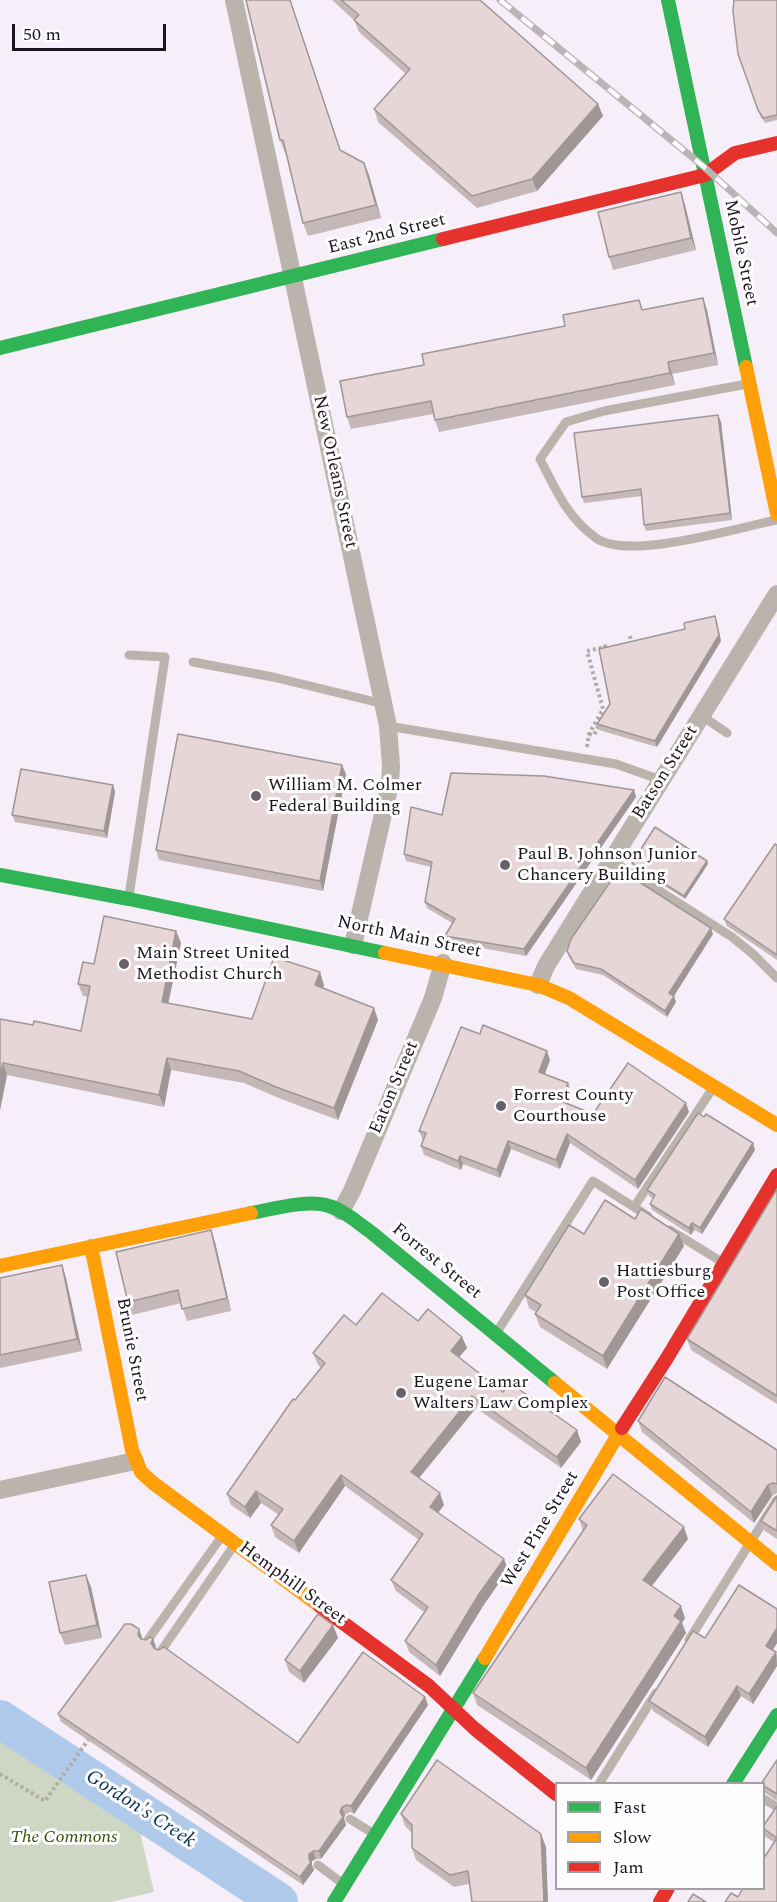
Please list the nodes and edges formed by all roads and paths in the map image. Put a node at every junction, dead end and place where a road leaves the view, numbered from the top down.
1 (234, 0) edge
2 (668, 0) edge
3 (777, 143) edge
4 (705, 175) junction
5 (293, 277) junction
6 (0, 348) edge
7 (750, 383) junction
8 (777, 514) edge
9 (777, 520) edge
10 (777, 594) edge
11 (630, 636) dead end
12 (605, 644) dead end
13 (129, 655) dead end
14 (634, 656) edge
15 (193, 662) dead end
16 (384, 704) junction
17 (611, 706) edge
18 (702, 716) junction
19 (388, 726) junction
20 (727, 733) dead end
21 (589, 734) junction
22 (585, 758) junction
23 (661, 780) junction
24 (611, 860) junction
25 (0, 875) edge
26 (129, 898) junction
27 (353, 945) junction
28 (443, 963) junction
29 (777, 978) edge
30 (537, 985) junction
31 (714, 1086) junction
32 (777, 1125) edge
33 (777, 1175) edge
34 (634, 1207) junction
35 (340, 1211) junction
36 (91, 1246) junction
37 (724, 1264) junction
38 (0, 1266) edge
39 (496, 1334) junction
40 (618, 1434) junction
41 (135, 1461) junction
42 (0, 1490) edge
43 (777, 1500) edge
44 (223, 1534) junction
45 (236, 1543) junction
46 (750, 1543) junction
47 (777, 1564) edge
48 (147, 1641) edge
49 (687, 1644) edge
50 (161, 1651) edge
51 (662, 1684) edge
52 (454, 1710) junction
53 (777, 1715) edge
54 (87, 1740) edge
55 (0, 1774) edge
56 (601, 1782) edge
57 (736, 1782) edge
58 (555, 1793) edge
59 (350, 1819) edge
60 (376, 1835) junction
61 (318, 1865) edge
62 (344, 1884) junction
63 (334, 1902) edge

1 - 5 street, New Orleans Street
2 - 4 street, Mobile Street
3 - 4 street, East 2nd Street
4 - 5 street, East 2nd Street
4 - 7 street, Mobile Street
5 - 6 street, East 2nd Street
5 - 16 street, New Orleans Street
7 - 8 street, Mobile Street
7 - 9 lane
10 - 18 street, Batson Street
11 - 14 path
12 - 21 path
13 - 26 lane
15 - 16 lane
16 - 19 street, New Orleans Street
17 - 21 path
18 - 20 lane
18 - 23 street, Batson Street
19 - 22 lane
19 - 27 street, New Orleans Street
21 - 22 path
22 - 23 lane
23 - 24 street, Batson Street
24 - 29 lane
24 - 30 street, Batson Street
25 - 26 street, North Main Street
26 - 27 street, North Main Street
27 - 28 street, North Main Street
28 - 30 street, North Main Street
28 - 35 street, Eaton Street
30 - 31 street, North Main Street
31 - 32 street, North Main Street
31 - 34 lane
33 - 37 street, West Pine Street
34 - 37 lane
34 - 39 lane
35 - 36 street, Forrest Street
35 - 39 street, Forrest Street
36 - 38 street, Forrest Street
36 - 41 street, Brunie Street
37 - 40 street, West Pine Street
39 - 40 street, Forrest Street
40 - 46 street, Forrest Street
40 - 52 street, West Pine Street
41 - 42 street
41 - 44 street, Hemphill Street
43 - 46 lane
44 - 45 street, Hemphill Street
44 - 48 lane
45 - 50 lane
45 - 52 street, Hemphill Street
46 - 47 street, Forrest Street
46 - 49 lane
51 - 56 lane
52 - 58 street, Hemphill Street
52 - 60 street, West Pine Street
53 - 57 street
54 - 55 path
59 - 60 lane
60 - 62 street, West Pine Street
61 - 62 lane
62 - 63 street, West Pine Street

